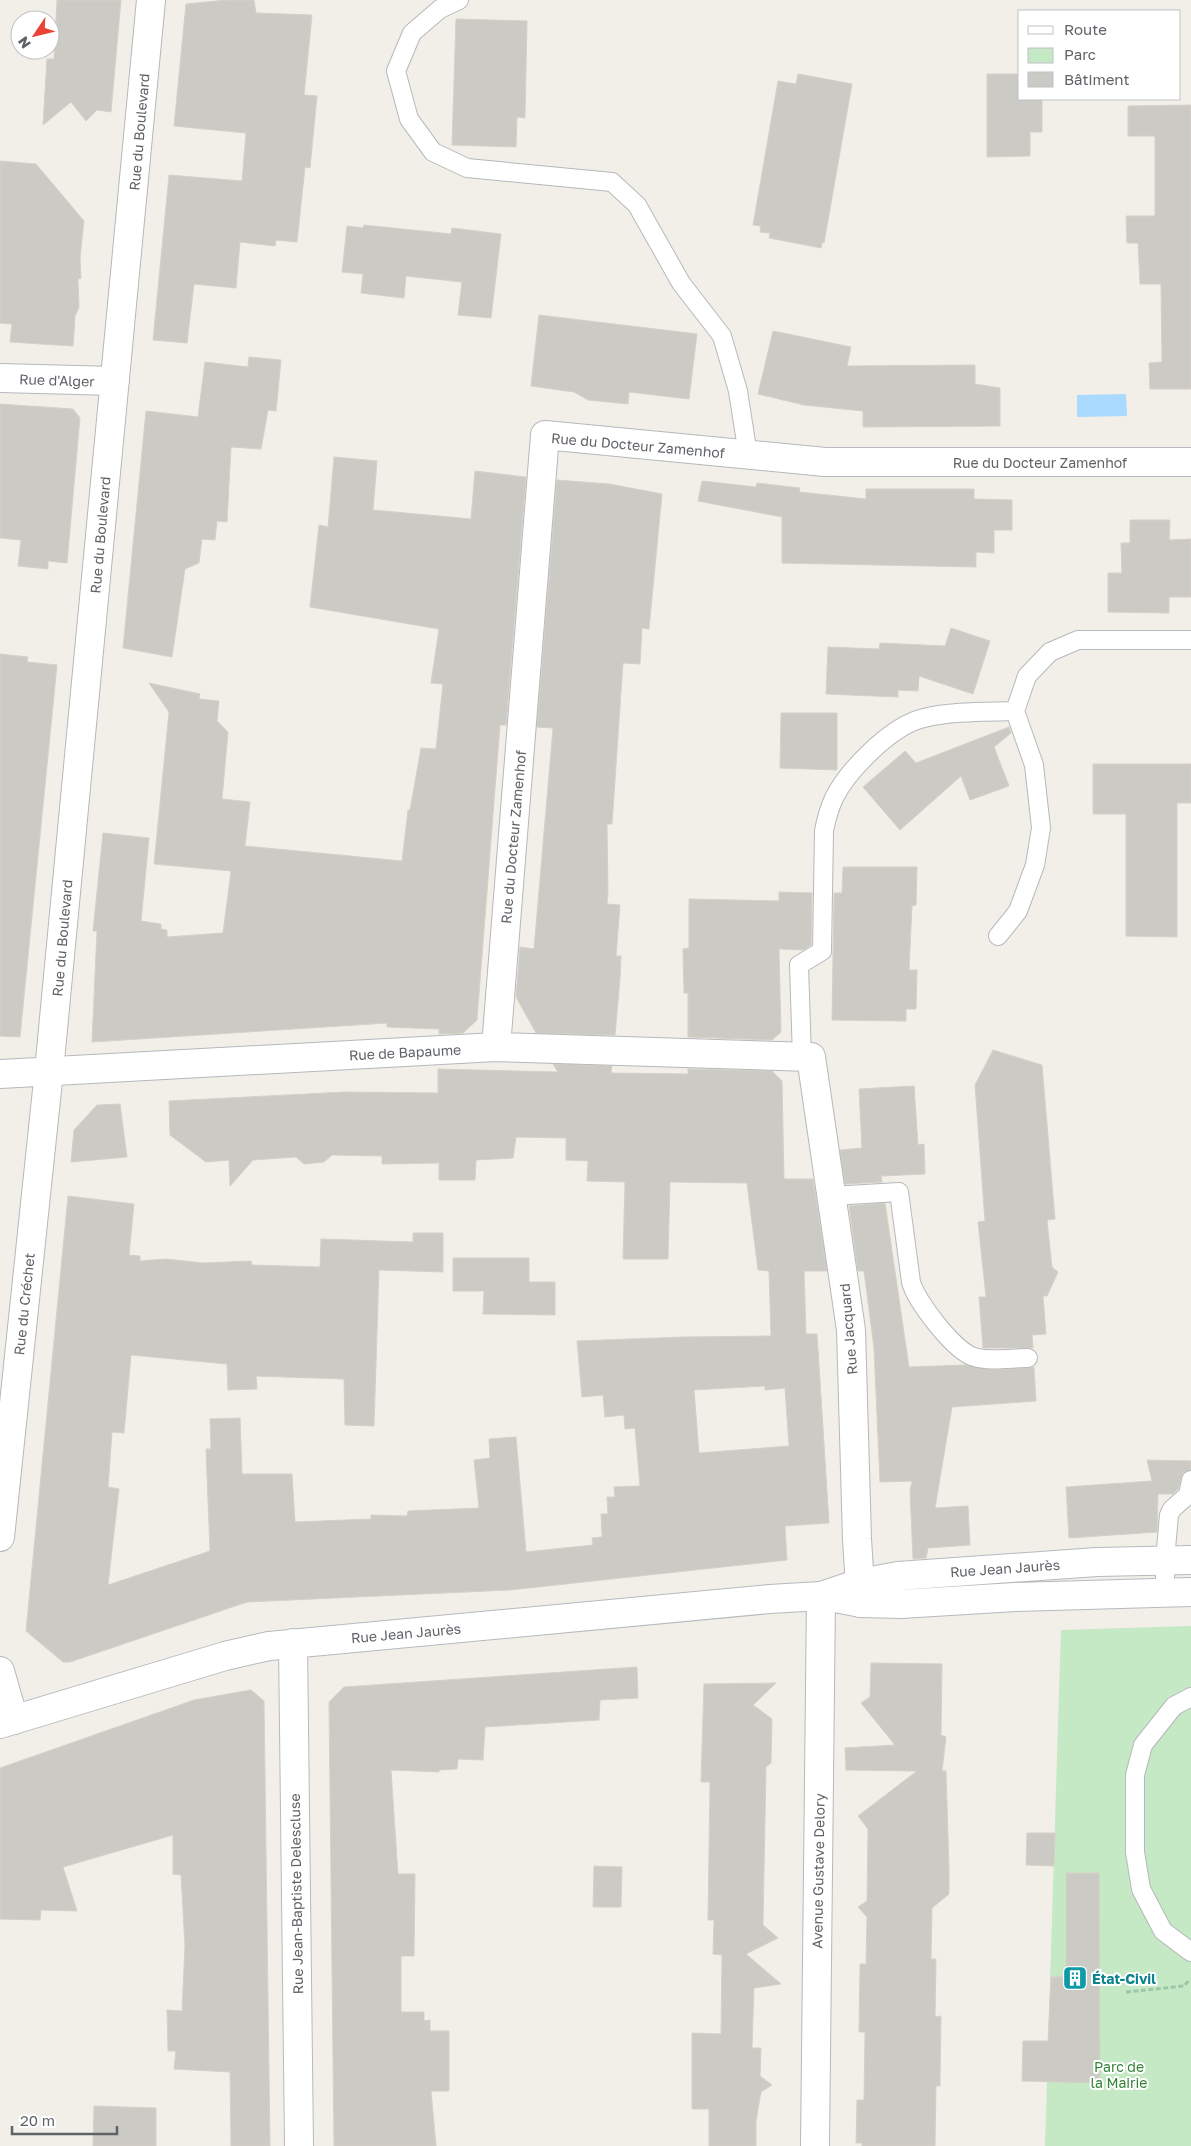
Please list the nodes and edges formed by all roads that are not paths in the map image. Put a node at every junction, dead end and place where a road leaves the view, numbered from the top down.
1 (151, 0) edge
2 (458, 0) edge
3 (0, 378) edge
4 (115, 381) junction
5 (748, 454) junction
6 (1191, 462) edge
7 (1191, 640) edge
8 (1015, 711) junction
9 (998, 936) dead end
10 (496, 1047) junction
11 (806, 1057) junction
12 (49, 1071) junction
13 (0, 1074) edge
14 (831, 1196) junction
15 (1028, 1358) dead end
16 (1191, 1480) edge
17 (0, 1538) edge
18 (1178, 1560) edge
19 (1178, 1592) edge
20 (861, 1593) junction
21 (821, 1596) junction
22 (293, 1642) junction
23 (0, 1672) edge
24 (1191, 1696) edge
25 (7, 1722) edge
26 (1191, 1952) edge
27 (299, 2146) edge
28 (815, 2146) edge

1 - 4 street, Rue du Boulevard
2 - 5 lane
3 - 4 street, Rue d'Alger
4 - 12 street, Rue du Boulevard
5 - 6 street, Rue du Docteur Zamenhof
5 - 10 street, Rue du Docteur Zamenhof
7 - 8 lane
8 - 9 lane
8 - 11 lane
10 - 11 street, Rue de Bapaume
10 - 12 street, Rue de Bapaume
11 - 14 street, Rue Jacquard
12 - 13 street, Rue de Bapaume
12 - 17 street, Rue du Créchet
14 - 15 lane
14 - 20 street, Rue Jacquard
16 - 18 lane
18 - 19 lane
18 - 20 street, Rue Jean Jaurès
19 - 20 street, Rue Jean Jaurès
20 - 21 street, Rue Jean Jaurès
21 - 22 street, Rue Jean Jaurès
21 - 28 street, Avenue Gustave Delory
22 - 25 street, Rue Jean Jaurès
22 - 27 street, Rue Jean-Baptiste Delescluse
23 - 25 street
24 - 26 lane

